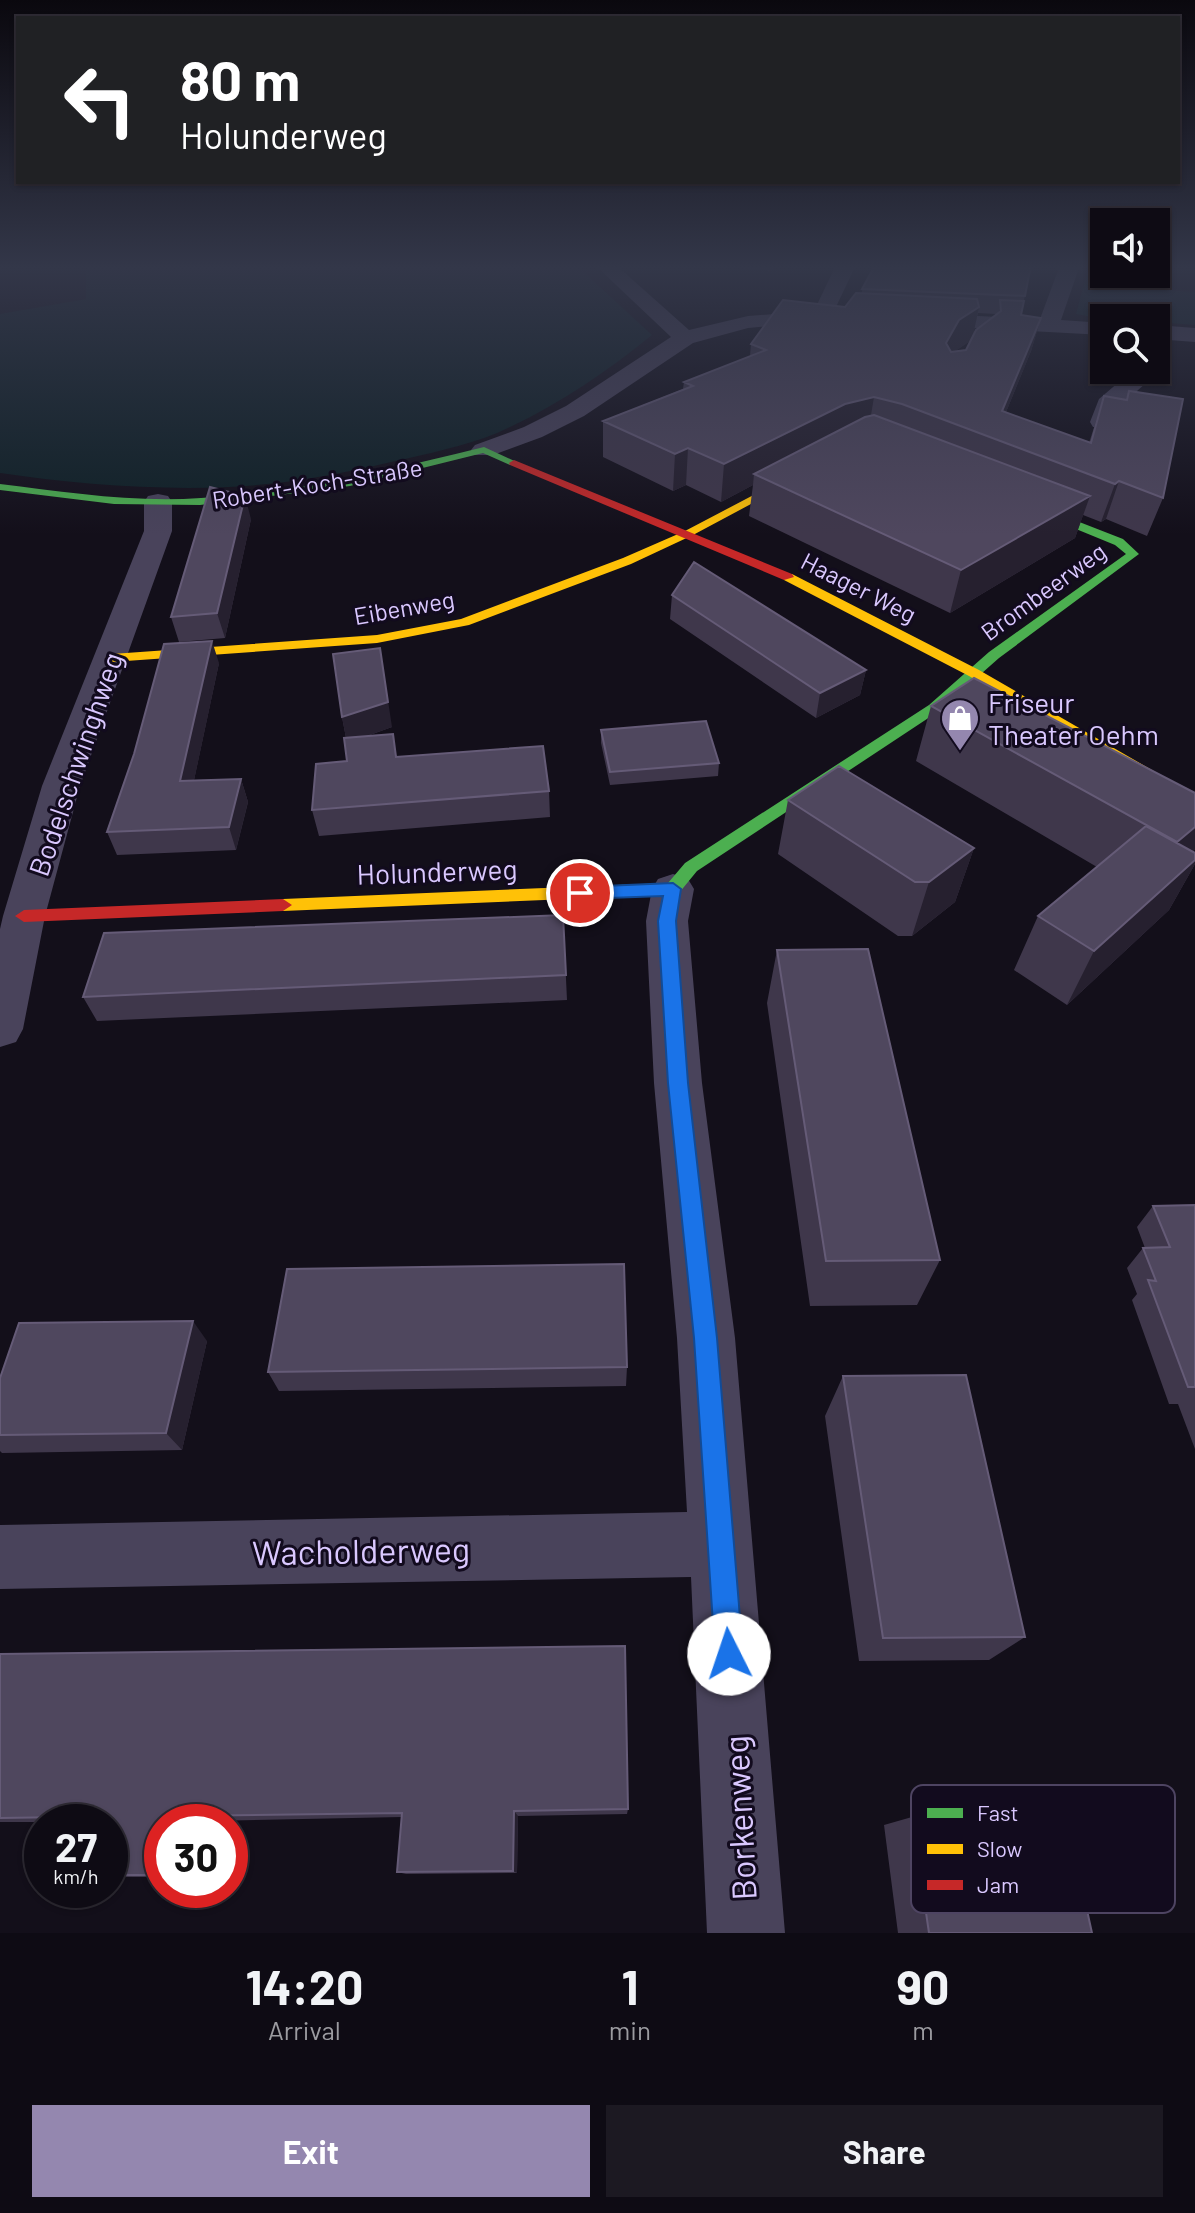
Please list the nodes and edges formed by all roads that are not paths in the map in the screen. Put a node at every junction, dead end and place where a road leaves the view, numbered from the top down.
1 (659, 355) edge
2 (1131, 384) edge
3 (1102, 422) edge
4 (484, 450) junction
5 (824, 461) edge
6 (0, 487) edge
7 (1002, 495) edge
8 (158, 502) junction
9 (689, 533) junction
10 (112, 658) junction
11 (974, 673) junction
12 (1195, 802) edge
13 (673, 889) junction
14 (24, 916) junction
15 (1, 1018) edge
16 (721, 1544) junction
17 (0, 1557) edge
18 (746, 1933) edge

1 - 4 street, Robert-Koch-Straße
2 - 3 street
4 - 8 street, Robert-Koch-Straße
4 - 9 street, Haager Weg
5 - 9 street
6 - 8 street, Robert-Koch-Straße
7 - 11 street, Brombeerweg
8 - 10 street, Bodelschwinghweg
9 - 10 street, Eibenweg
9 - 11 street, Haager Weg
10 - 14 street, Bodelschwinghweg
11 - 12 street, Haager Weg
11 - 13 street
13 - 14 street, Holunderweg
13 - 16 street, Borkenweg
14 - 15 street, Bodelschwinghweg
16 - 17 street, Wacholderweg
16 - 18 street, Borkenweg

